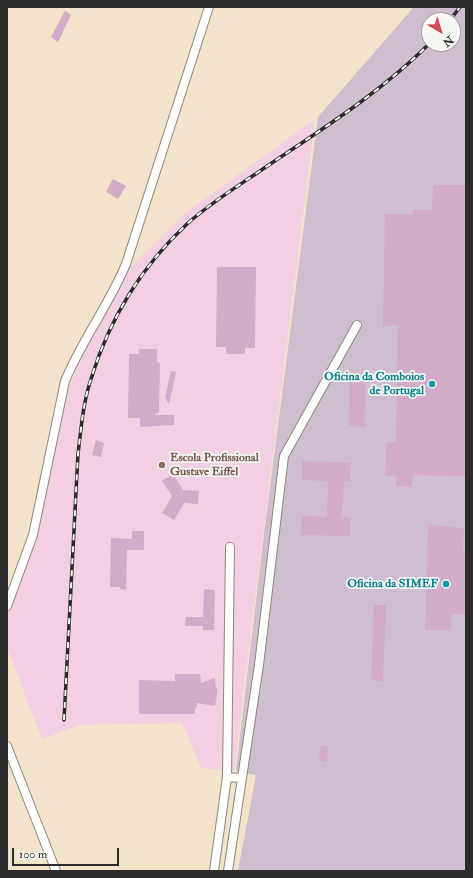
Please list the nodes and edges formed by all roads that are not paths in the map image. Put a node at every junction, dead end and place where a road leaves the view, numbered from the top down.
1 (209, 7) edge
2 (357, 325) dead end
3 (230, 547) dead end
4 (7, 606) edge
5 (7, 746) edge
6 (227, 777) junction
7 (241, 778) junction
8 (56, 871) edge
9 (214, 871) edge
10 (228, 871) edge

1 - 4 street
2 - 7 street
3 - 6 street
5 - 8 street
6 - 7 street
6 - 9 street
7 - 10 street

